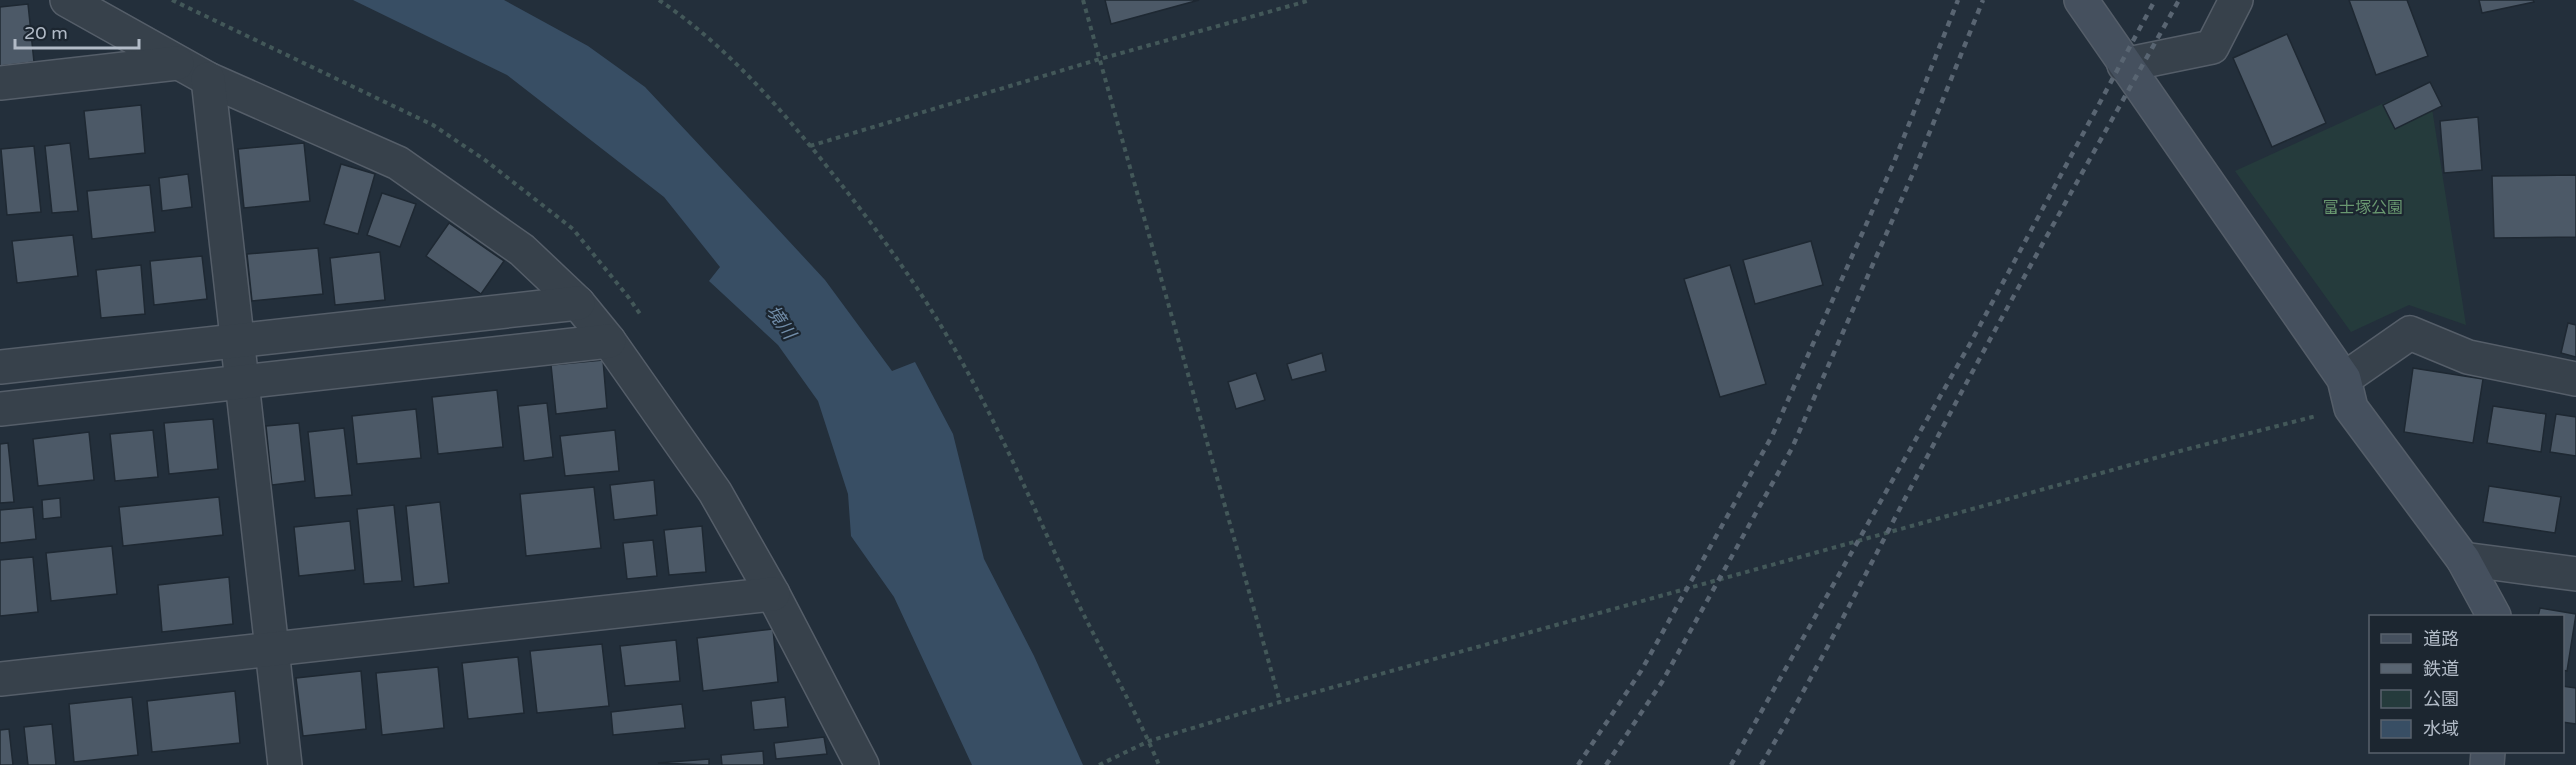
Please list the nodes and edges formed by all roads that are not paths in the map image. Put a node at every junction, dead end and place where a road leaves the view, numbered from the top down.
1 (67, 0) edge
2 (2081, 0) edge
3 (2236, 0) edge
4 (177, 63) junction
5 (2124, 65) junction
6 (208, 79) junction
7 (0, 83) edge
8 (578, 303) junction
9 (237, 341) junction
10 (609, 341) junction
11 (0, 367) edge
12 (2576, 379) edge
13 (242, 382) junction
14 (2348, 394) junction
15 (0, 409) edge
16 (2463, 559) junction
17 (2576, 574) edge
18 (773, 594) junction
19 (2493, 615) edge
20 (272, 650) junction
21 (0, 679) edge
22 (285, 765) edge
23 (862, 765) edge

1 - 4 street
2 - 5 street
3 - 5 street
4 - 6 street
4 - 7 street
5 - 14 street
6 - 8 street
6 - 9 street
8 - 9 street
8 - 10 street
9 - 11 street
9 - 13 street
10 - 13 street
10 - 18 street
12 - 14 street
13 - 15 street
13 - 20 street
14 - 16 street
16 - 17 street
16 - 19 street
18 - 20 street
18 - 23 street
20 - 21 street
20 - 22 street

